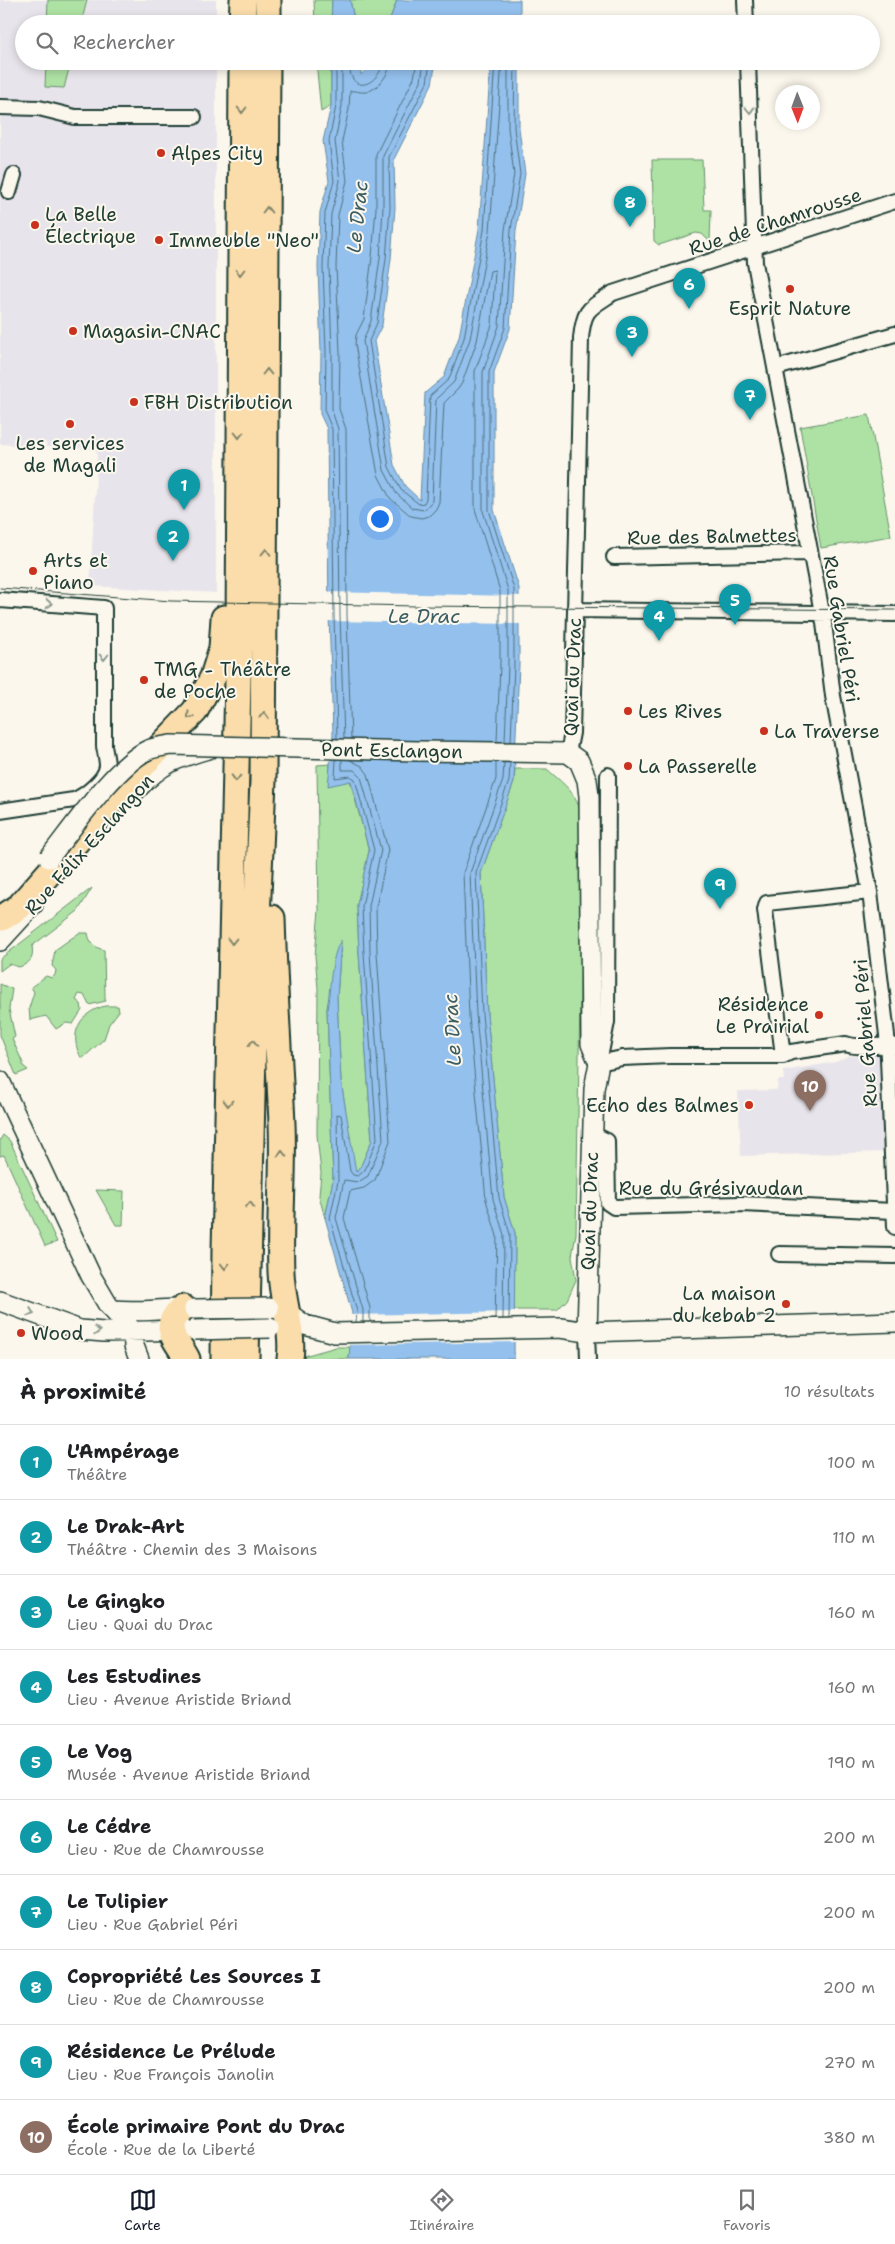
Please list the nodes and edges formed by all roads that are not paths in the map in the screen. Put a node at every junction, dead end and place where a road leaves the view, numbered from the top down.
1 (243, 0) edge
2 (268, 0) edge
3 (745, 0) edge
4 (242, 15) edge
5 (268, 15) edge
6 (746, 15) edge
7 (242, 70) edge
8 (267, 70) edge
9 (748, 70) edge
10 (0, 107) edge
11 (194, 117) dead end
12 (14, 175) dead end
13 (9, 192) dead end
14 (895, 201) edge
15 (756, 247) junction
16 (586, 312) joint
17 (895, 334) edge
18 (776, 368) junction
19 (238, 520) junction
20 (810, 553) junction
21 (614, 557) dead end
22 (0, 600) edge
23 (574, 610) junction
24 (822, 614) junction
25 (895, 614) edge
26 (217, 746) junction
27 (568, 753) junction
28 (608, 775) dead end
29 (263, 781) junction
30 (0, 811) edge
31 (870, 892) junction
32 (1, 927) edge
33 (891, 1046) edge
34 (783, 1056) junction
35 (599, 1063) junction
36 (0, 1082) edge
37 (592, 1138) junction
38 (894, 1211) edge
39 (895, 1227) edge
40 (779, 1254) dead end
41 (895, 1256) edge
42 (0, 1301) edge
43 (111, 1307) junction
44 (150, 1312) junction
45 (186, 1320) junction
46 (895, 1322) edge
47 (281, 1328) edge
48 (133, 1331) junction
49 (587, 1332) junction
50 (335, 1333) junction
51 (139, 1359) edge
52 (187, 1359) edge
53 (224, 1359) edge
54 (246, 1359) edge
55 (588, 1359) edge

1 - 4 highway
2 - 5 highway
3 - 6 street
7 -> 19 highway
29 -> 8 highway
9 -> 15 street, Rue Gabriel Péri
10 - 11 street
12 - 13 street
14 - 15 street, Rue de Chamrousse
15 - 16 street, Rue de Chamrousse
15 - 18 street, Rue Gabriel Péri
16 - 23 street, Quai du Drac
17 - 18 street
18 - 20 street, Rue Gabriel Péri
19 -> 32 highway
19 -> 53 highway
20 - 21 street, Rue des Balmettes
20 - 24 street, Rue Gabriel Péri
22 -> 30 street
23 - 24 street
23 - 27 street, Quai du Drac
24 - 25 street
24 - 31 street, Rue Gabriel Péri
26 - 27 street, Pont Esclangon, bridge
26 - 32 street, Rue Félix Esclangon, bridge
26 - 32 street, Rue Félix Esclangon, bridge
27 - 35 street, Quai du Drac
28 - 35 street, Quai du Drac
47 -> 29 highway
54 -> 29 highway
31 - 33 street, Rue Gabriel Péri
31 - 34 street
33 - 34 street
33 - 38 street, Rue Gabriel Péri
34 - 35 street
35 - 37 street, Quai du Drac
36 - 43 street
37 - 38 street, Rue du Grésivaudan
37 - 49 street, Quai du Drac
38 - 39 street, Rue Gabriel Péri
40 - 41 street
42 -> 48 street
43 - 44 street
43 - 48 street
44 - 45 street
44 - 48 street
45 - 47 street, bridge
45 - 48 street
45 - 52 highway
46 - 49 street
47 - 50 street
47 - 50 street
48 - 51 street
49 - 50 street
49 - 55 street, Quai du Drac

